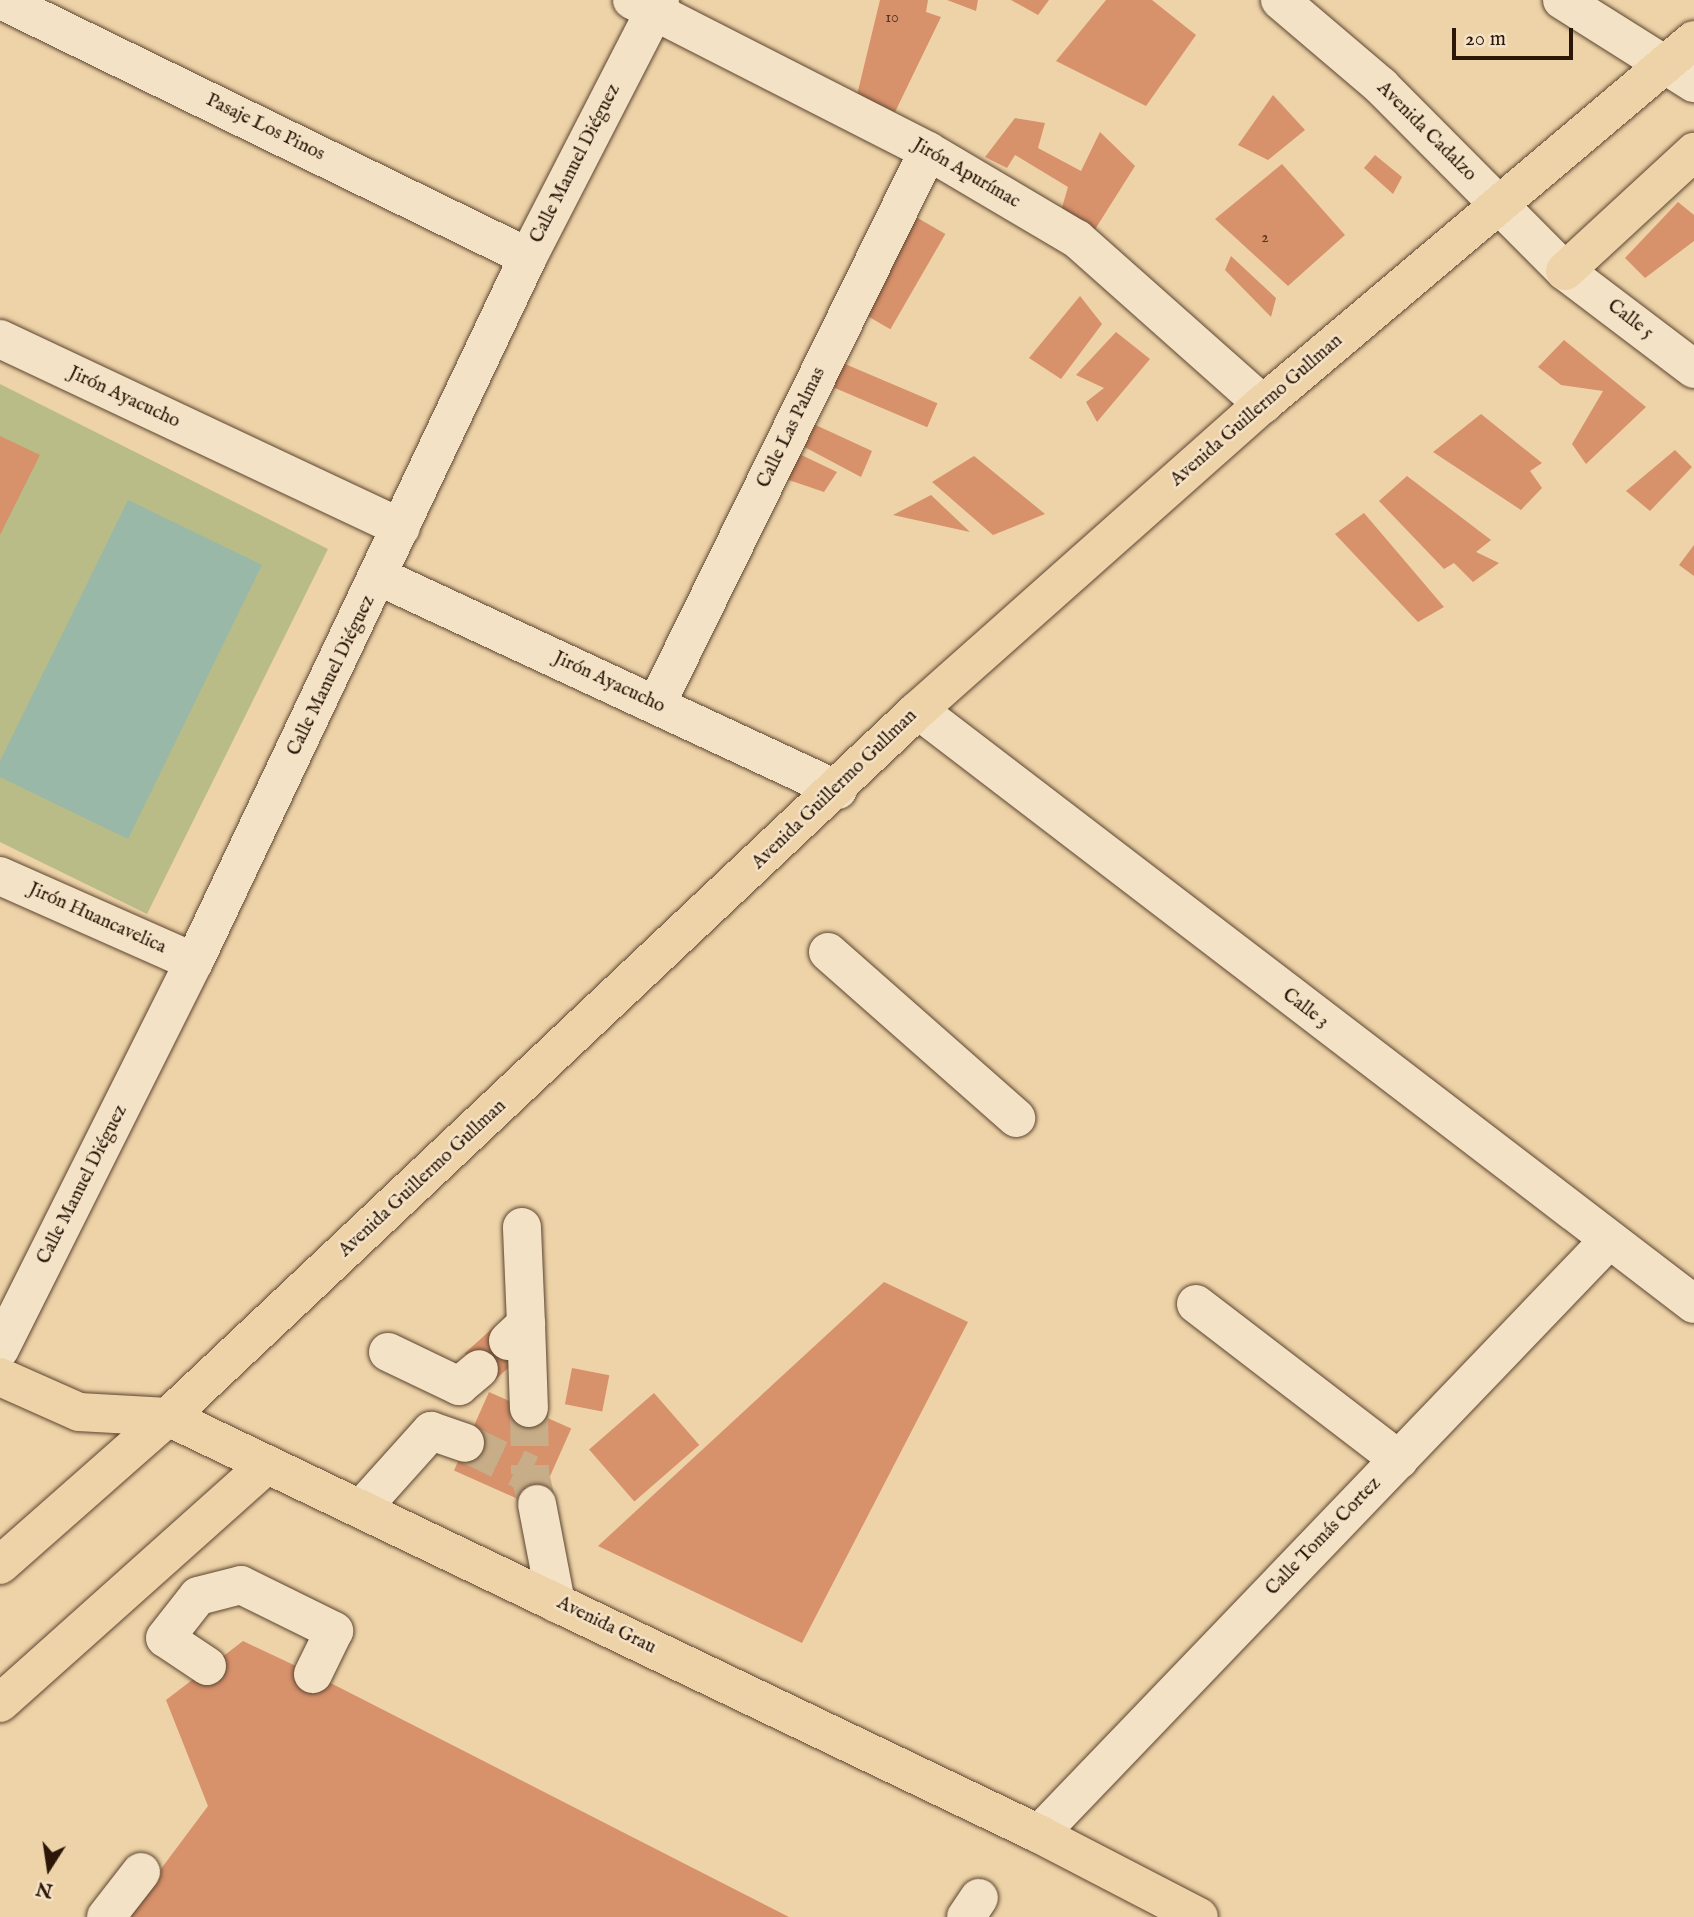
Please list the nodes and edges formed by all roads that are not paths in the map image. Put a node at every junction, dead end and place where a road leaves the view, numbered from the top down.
1 (1, 0) edge
2 (1280, 0) edge
3 (1562, 0) edge
4 (649, 4) edge
5 (1694, 40) edge
6 (1679, 75) edge
7 (928, 151) junction
8 (1694, 152) edge
9 (1500, 205) junction
10 (528, 257) junction
11 (1565, 271) junction
12 (0, 340) edge
13 (1694, 369) edge
14 (1263, 404) junction
15 (401, 528) junction
16 (380, 577) junction
17 (656, 705) junction
18 (918, 710) junction
19 (838, 790) junction
20 (0, 876) edge
21 (828, 952) dead end
22 (194, 962) junction
23 (1016, 1118) dead end
24 (522, 1227) dead end
25 (1609, 1240) junction
26 (1196, 1304) dead end
27 (1694, 1304) edge
28 (0, 1349) edge
29 (388, 1352) dead end
30 (0, 1377) edge
31 (529, 1408) tunnel mouth
32 (168, 1417) junction
33 (1398, 1460) junction
34 (267, 1465) junction
35 (537, 1504) tunnel mouth
36 (361, 1509) junction
37 (156, 1563) junction
38 (0, 1565) edge
39 (198, 1596) junction
40 (556, 1603) junction
41 (207, 1666) dead end
42 (313, 1674) dead end
43 (0, 1703) edge
44 (1039, 1834) junction
45 (141, 1872) dead end
46 (106, 1917) edge
47 (1199, 1917) edge

1 - 10 street, Pasaje Los Pinos
2 - 9 street, Avenida Cadalzo
3 - 6 street
4 - 7 street, Jirón Apurímac
4 - 10 street, Calle Manuel Diéguez
5 - 6 main road, Avenida Guillermo Gullman
6 - 9 main road, Avenida Guillermo Gullman
7 - 14 street, Jirón Apurímac
7 - 17 street, Calle Las Palmas
8 - 11 main road
9 - 11 street, Avenida Cadalzo
9 - 14 main road, Avenida Guillermo Gullman
10 - 15 street, Calle Manuel Diéguez
11 - 13 street, Calle 5
12 - 15 street, Jirón Ayacucho
14 - 18 main road, Avenida Guillermo Gullman
15 - 16 street, Calle Manuel Diéguez
16 - 17 street, Jirón Ayacucho
16 - 22 street, Calle Manuel Diéguez
17 - 19 street, Jirón Ayacucho
18 - 19 main road, Avenida Guillermo Gullman
18 - 25 street, Calle 3
19 - 32 main road, Avenida Guillermo Gullman
20 - 22 street, Jirón Huancavelica
21 - 23 street
22 - 28 street, Calle Manuel Diéguez
24 - 31 street
25 - 27 street, Calle 3
25 - 33 street, Calle Tomás Cortez
26 - 33 street
29 - 36 street
30 - 32 main road, Avenida Grau
32 - 34 main road, Avenida Grau
32 - 38 main road, Avenida Guillermo Gullman
33 - 44 street, Calle Tomás Cortez
34 - 36 main road, Avenida Grau
34 - 37 main road
35 - 40 street
36 - 40 main road, Avenida Grau
37 - 39 street
37 - 43 main road
39 - 41 street
39 - 42 street
40 - 44 main road, Avenida Grau
44 - 47 main road, Avenida Grau
45 - 46 street

